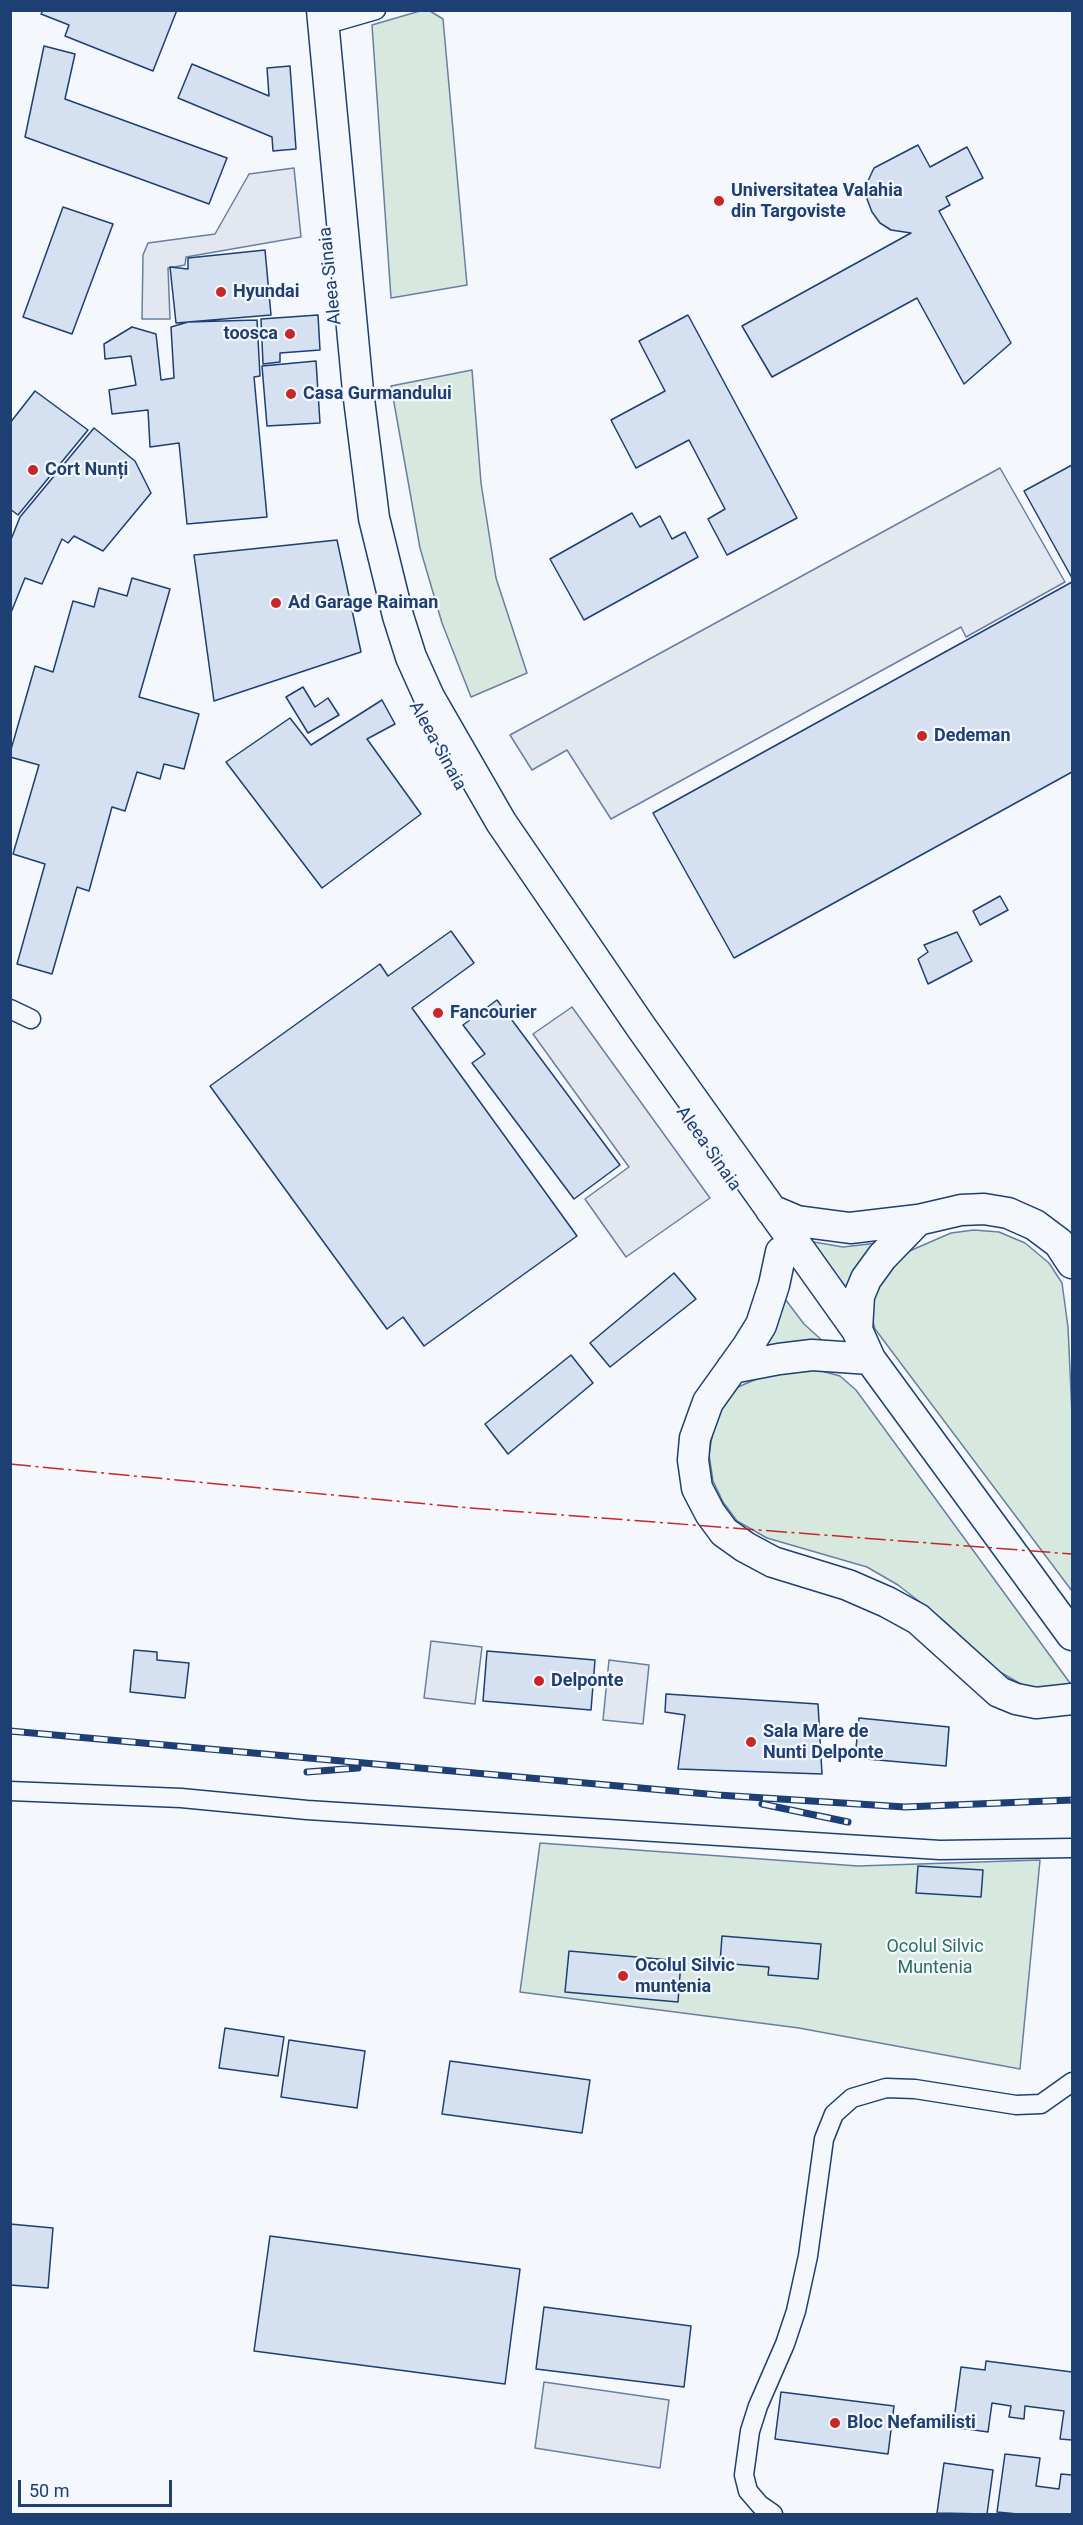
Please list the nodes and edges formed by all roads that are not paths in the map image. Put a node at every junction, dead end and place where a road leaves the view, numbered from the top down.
1 (376, 10) edge
2 (316, 15) edge
3 (10, 1009) edge
4 (32, 1019) dead end
5 (771, 1210) junction
6 (918, 1220) junction
7 (781, 1252) junction
8 (1072, 1263) edge
9 (857, 1330) junction
10 (870, 1359) junction
11 (732, 1368) junction
12 (1072, 1635) edge
13 (1072, 1699) edge
14 (10, 1791) edge
15 (1072, 1848) edge
16 (1072, 2082) edge
17 (774, 2514) edge

1 - 2 street
2 - 5 main road, Aleea Sinaia
2 - 7 main road, Aleea Sinaia
3 - 4 street
5 - 6 main road
5 - 9 main road, Aleea Sinaia
6 - 8 main road
6 - 9 main road
7 - 10 main road, Aleea Sinaia
7 - 11 main road
9 - 10 main road, Aleea Sinaia
10 - 11 main road
10 - 12 main road, Aleea Sinaia
11 - 13 main road
14 - 15 street
16 - 17 street

